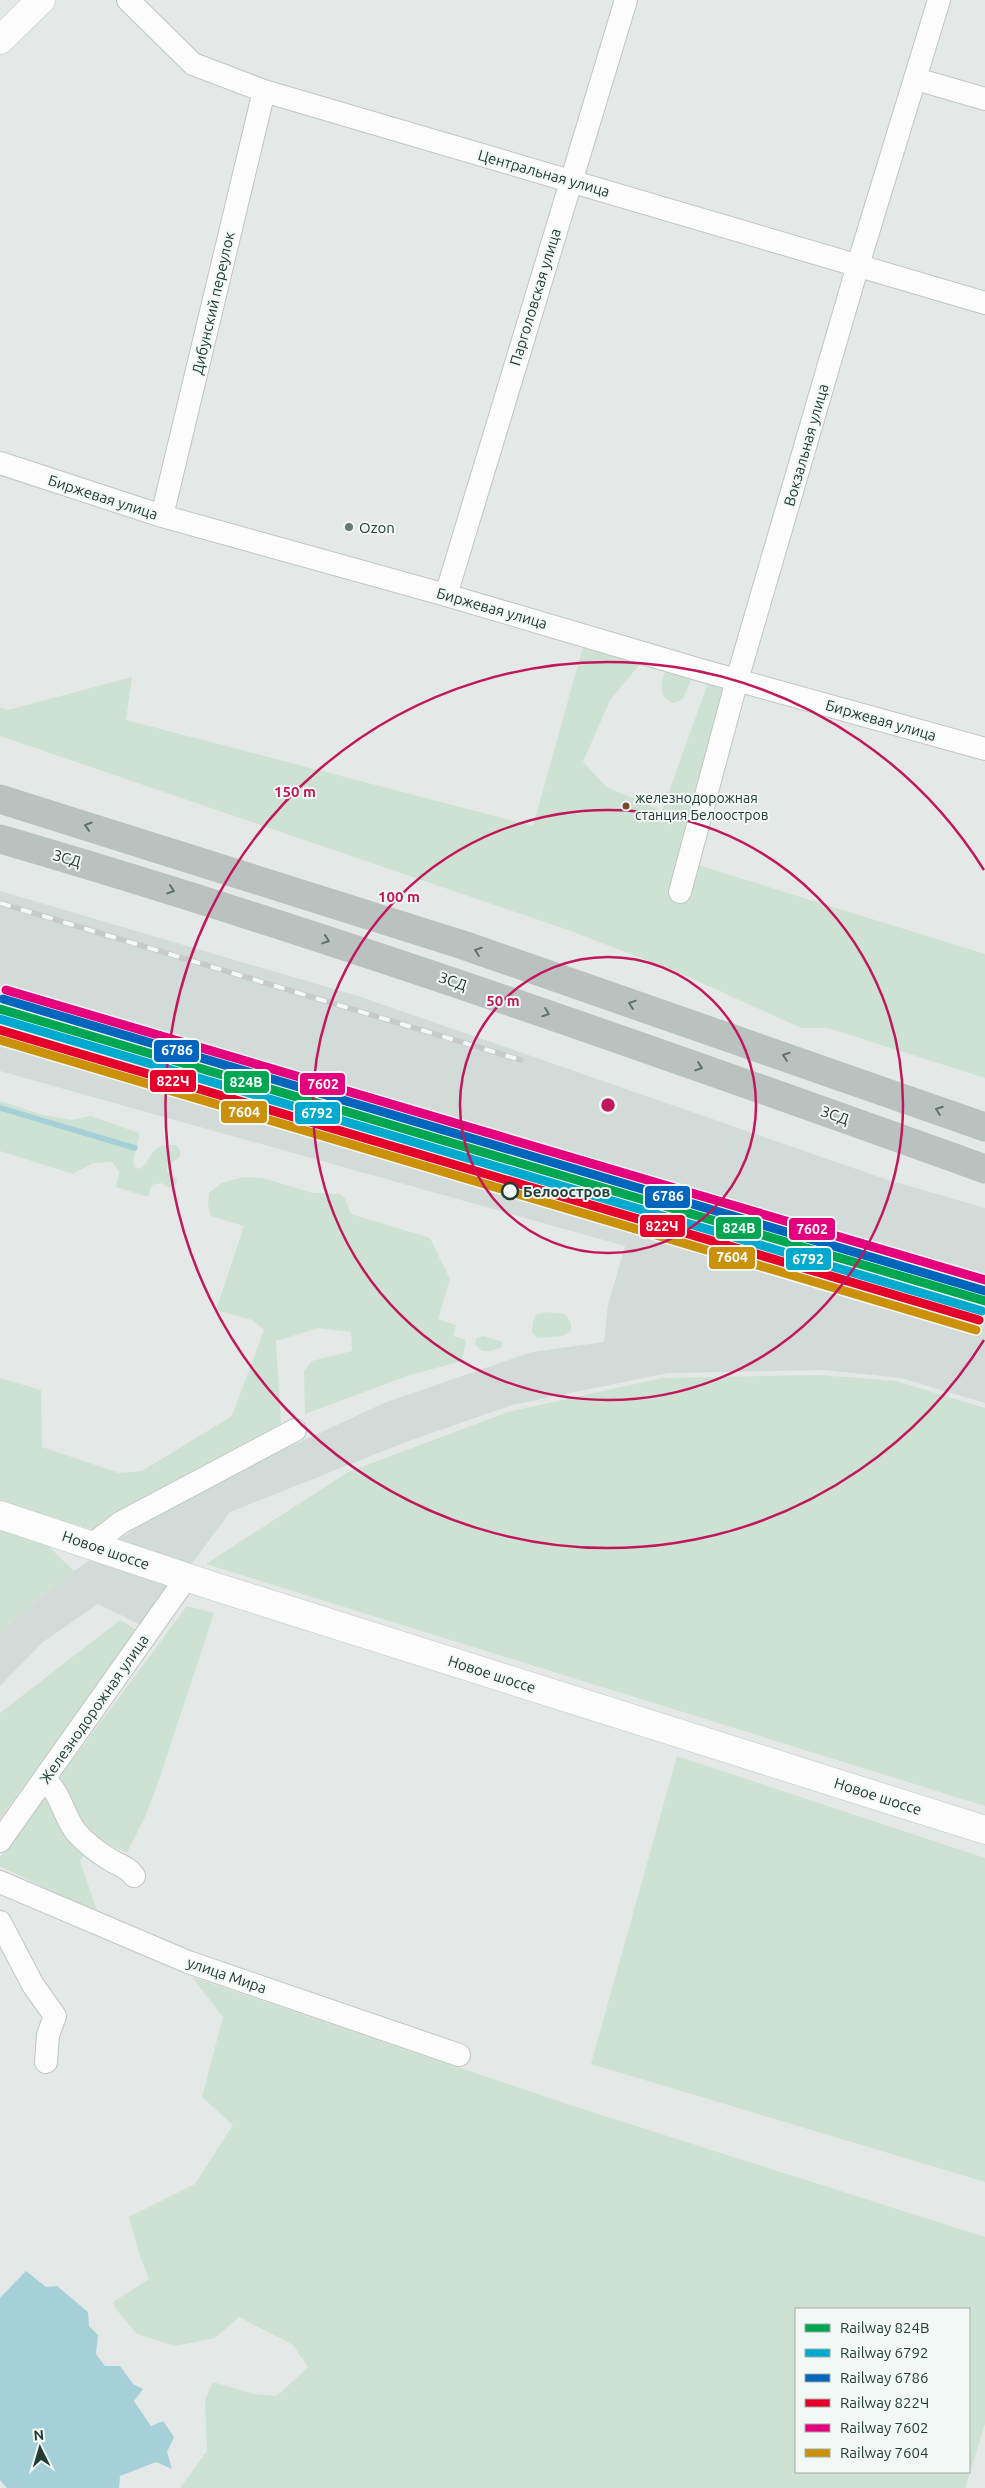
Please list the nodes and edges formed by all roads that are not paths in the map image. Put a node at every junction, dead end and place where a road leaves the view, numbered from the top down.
1 (128, 0) edge
2 (626, 0) edge
3 (939, 0) edge
4 (32, 3) edge
5 (0, 40) edge
6 (916, 79) junction
7 (264, 90) junction
8 (985, 99) edge
9 (570, 181) junction
10 (858, 265) junction
11 (985, 303) edge
12 (0, 464) edge
13 (162, 516) junction
14 (446, 595) junction
15 (737, 680) junction
16 (985, 749) edge
17 (0, 800) edge
18 (0, 839) edge
19 (680, 892) dead end
20 (985, 1127) edge
21 (985, 1169) edge
22 (295, 1430) dead end
23 (0, 1515) edge
24 (94, 1544) junction
25 (187, 1577) junction
26 (44, 1779) junction
27 (985, 1830) edge
28 (0, 1841) edge
29 (134, 1876) dead end
30 (0, 1882) edge
31 (0, 1922) edge
32 (459, 2055) dead end
33 (46, 2062) dead end

1 - 7 street, Центральная улица
2 - 9 street, Парголовская улица
3 - 6 street, Вокзальная улица
4 - 5 main road
6 - 8 street
6 - 10 street, Вокзальная улица
7 - 9 street, Центральная улица
7 - 13 street, Дибунский переулок
9 - 10 street, Центральная улица
9 - 14 street, Парголовская улица
10 - 11 street, Центральная улица
10 - 15 street, Вокзальная улица
12 - 13 street, Биржевая улица
13 - 14 street, Биржевая улица
14 - 15 street, Биржевая улица
15 - 16 street, Биржевая улица
15 - 19 street, Вокзальная улица
20 -> 17 highway
18 -> 21 highway, ЗСД
22 - 24 street
23 - 24 main road, Новое шоссе
24 - 25 main road, Новое шоссе
25 - 26 street, Железнодорожная улица
25 - 27 main road, Новое шоссе
26 - 28 street, Железнодорожная улица
26 - 29 street
30 - 32 street, улица Мира
31 - 33 street

